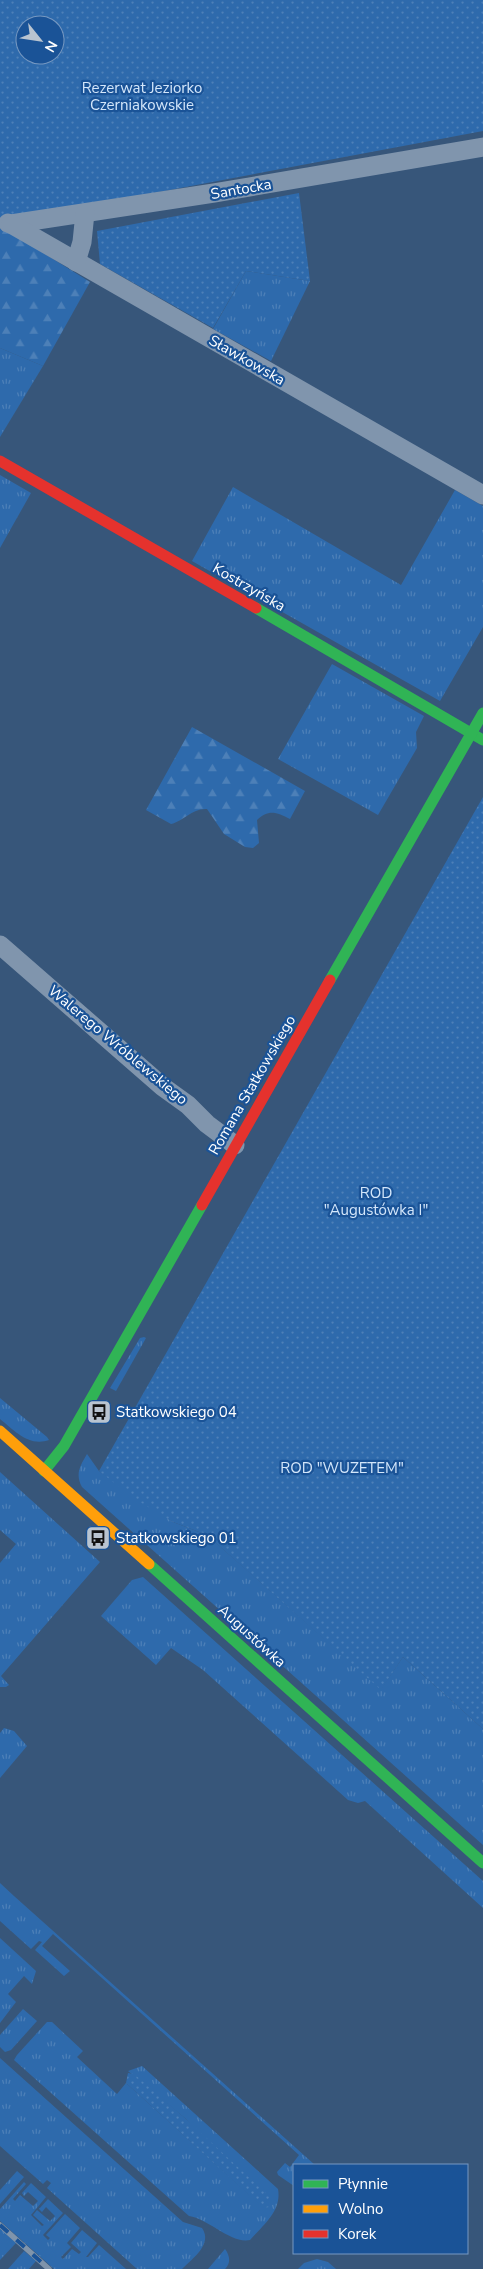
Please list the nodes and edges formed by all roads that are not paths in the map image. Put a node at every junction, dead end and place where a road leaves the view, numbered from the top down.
1 (483, 147) edge
2 (85, 213) junction
3 (6, 221) edge
4 (76, 262) junction
5 (0, 461) edge
6 (483, 495) edge
7 (483, 713) edge
8 (472, 733) junction
9 (483, 740) edge
10 (0, 945) edge
11 (235, 1145) junction
12 (0, 1431) edge
13 (44, 1470) junction
14 (483, 1864) edge

1 - 2 street, Santocka
2 - 3 street, Santocka
2 - 4 street
3 - 4 street, Sławkowska
4 - 6 street, Sławkowska
5 - 8 street, Kostrzyńska
7 - 8 street, Romana Statkowskiego
8 - 9 street, Kostrzyńska
8 - 11 street, Romana Statkowskiego
10 - 11 street, Walerego Wróblewskiego
11 - 13 street, Romana Statkowskiego
12 - 13 street, Augustówka
13 - 14 street, Augustówka

